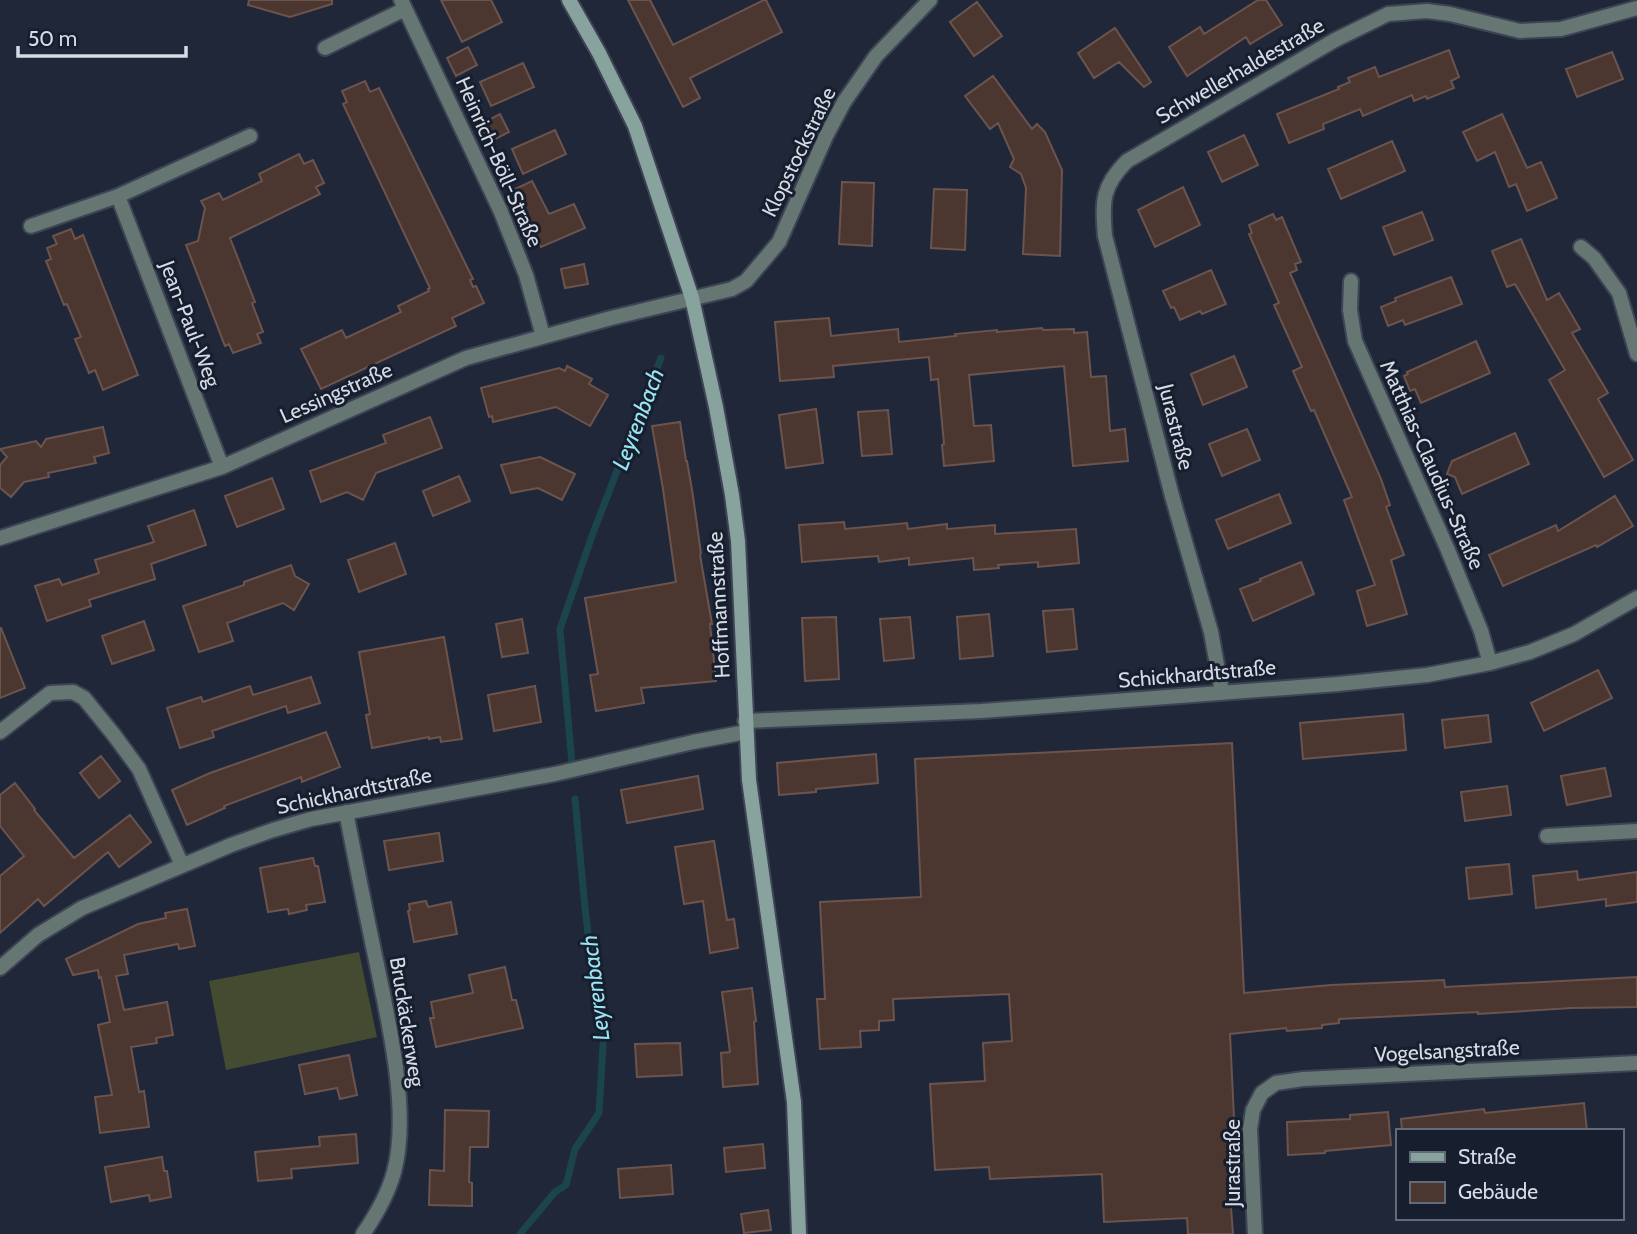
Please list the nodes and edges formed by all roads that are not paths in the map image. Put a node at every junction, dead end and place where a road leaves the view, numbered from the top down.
1 (569, 0) edge
2 (930, 0) edge
3 (403, 5) edge
4 (1637, 8) edge
5 (326, 48) dead end
6 (250, 136) dead end
7 (1115, 173) joint
8 (118, 196) junction
9 (31, 226) dead end
10 (1581, 247) dead end
11 (1351, 281) dead end
12 (692, 299) junction
13 (543, 337) junction
14 (1637, 354) edge
15 (222, 467) junction
16 (0, 538) edge
17 (1637, 598) edge
18 (1490, 663) junction
19 (1222, 692) junction
20 (746, 727) junction
21 (0, 732) edge
22 (345, 812) junction
23 (1637, 831) edge
24 (1548, 836) dead end
25 (182, 865) junction
26 (0, 968) edge
27 (1637, 1063) edge
28 (1262, 1093) joint
29 (363, 1234) edge
30 (799, 1234) edge
31 (1255, 1234) edge

1 - 12 street, Hoffmannstraße
2 - 12 street, Klopstockstraße
3 - 5 street, Heinrich-Böll-Straße
3 - 13 street, Heinrich-Böll-Straße
4 - 7 street, Schwellerhaldestraße
6 - 8 street
7 - 19 street, Jurastraße
8 - 9 street
8 - 15 street, Jean-Paul-Weg
10 - 14 street
11 - 18 street, Matthias-Claudius-Straße
12 - 13 street, Lessingstraße
12 - 20 street, Hoffmannstraße
13 - 15 street, Lessingstraße
15 - 16 street, Lessingstraße
17 - 18 street, Schickhardtstraße
18 - 19 street, Schickhardtstraße
19 - 20 street, Schickhardtstraße
20 - 22 street, Schickhardtstraße
20 - 30 street, Hoffmannstraße
21 - 25 street
22 - 25 street, Schickhardtstraße
22 - 29 street, Bruckäckerweg
23 - 24 street
25 - 26 street, Schickhardtstraße
27 - 28 street, Vogelsangstraße
28 - 31 street, Jurastraße

